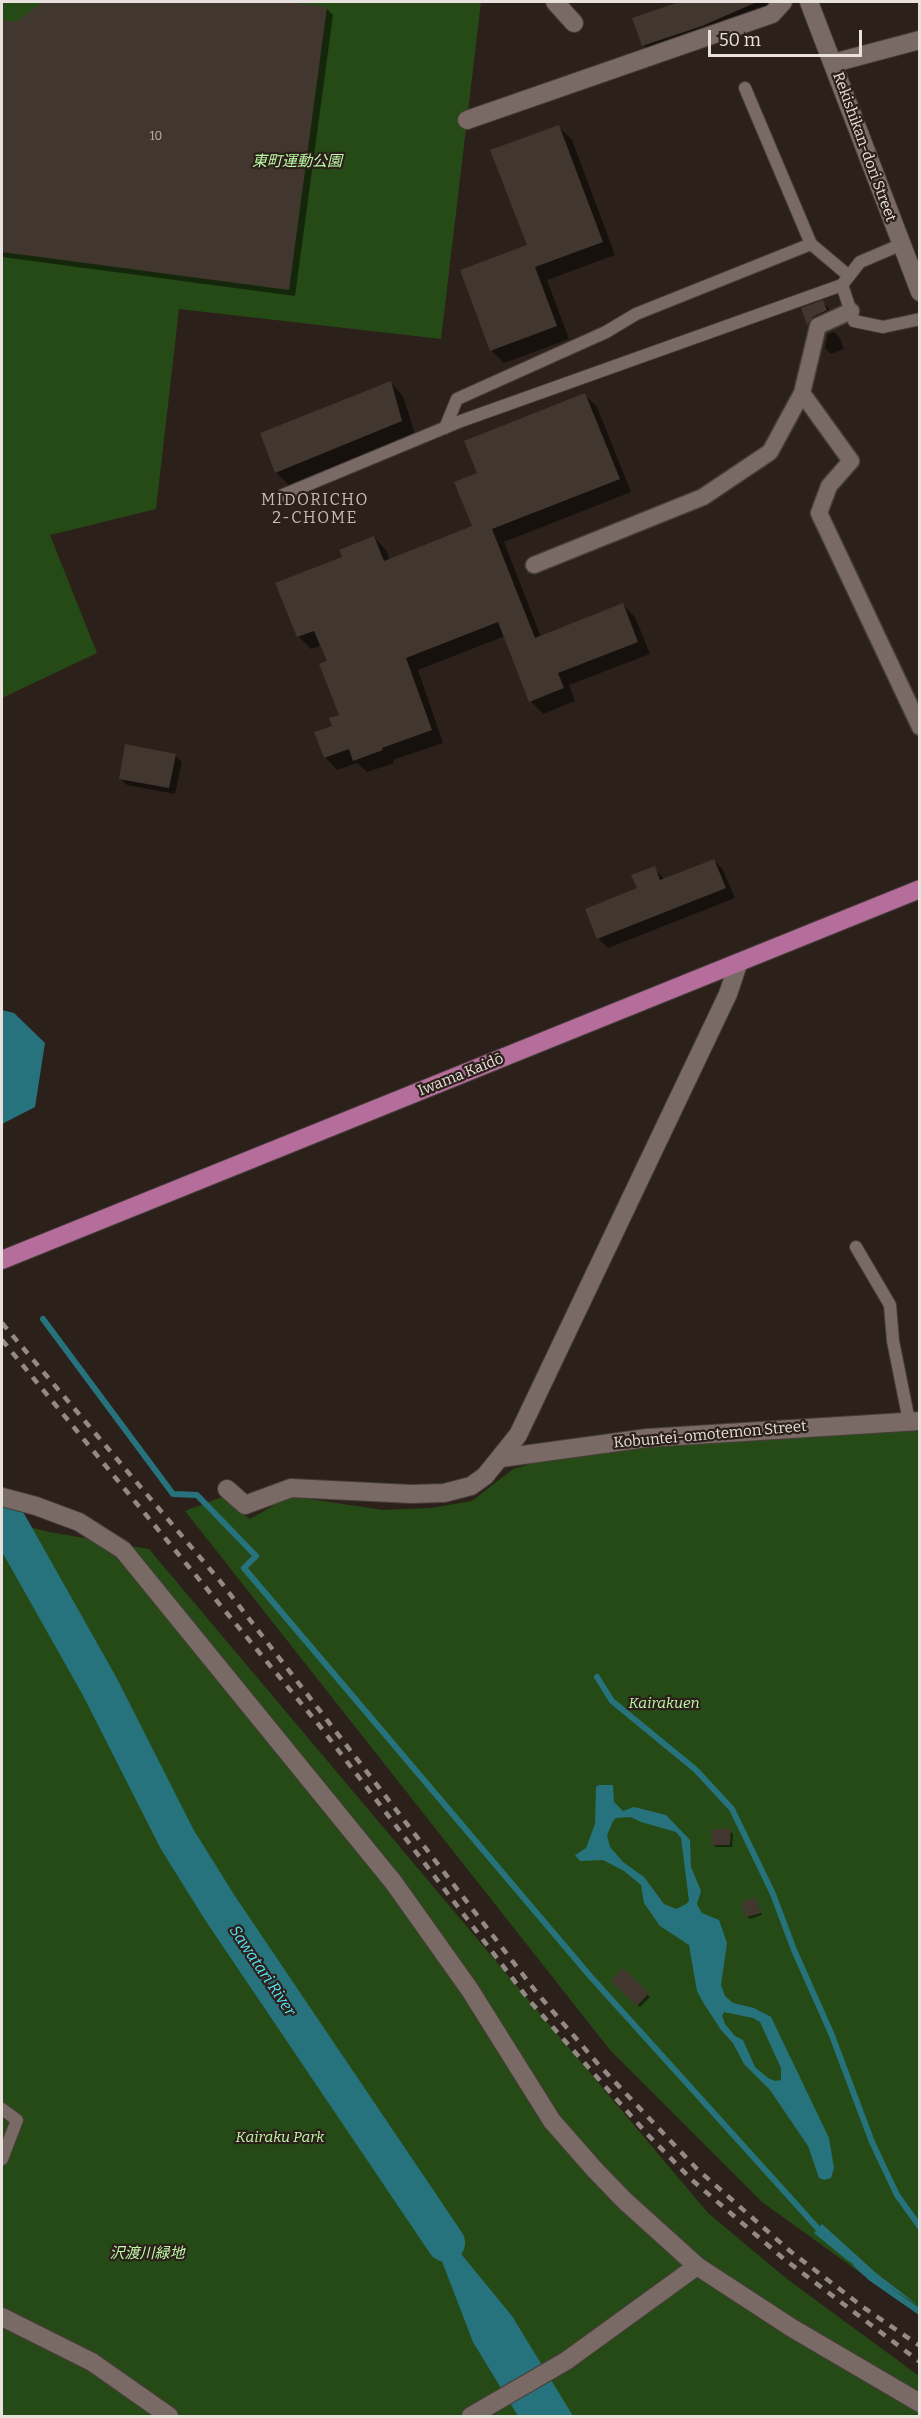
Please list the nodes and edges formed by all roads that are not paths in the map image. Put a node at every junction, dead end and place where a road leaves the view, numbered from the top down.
1 (783, 2) edge
2 (810, 2) edge
3 (920, 40) edge
4 (833, 63) junction
5 (746, 88) dead end
6 (467, 120) dead end
7 (811, 244) junction
8 (900, 245) junction
9 (845, 280) junction
10 (920, 292) edge
11 (851, 311) junction
12 (920, 319) edge
13 (802, 393) junction
14 (445, 428) junction
15 (283, 495) dead end
16 (534, 565) dead end
17 (920, 727) edge
18 (920, 889) edge
19 (738, 964) junction
20 (856, 1247) dead end
21 (2, 1260) edge
22 (914, 1421) edge
23 (501, 1458) junction
24 (227, 1490) dead end
25 (2, 1497) edge
26 (2, 2109) edge
27 (2, 2159) edge
28 (697, 2266) junction
29 (2, 2318) edge
30 (920, 2403) edge
31 (478, 2412) edge
32 (169, 2416) edge

1 - 6 street
2 - 4 street, Rekishikan-dori Street
3 - 4 street
4 - 8 street, Rekishikan-dori Street
5 - 7 lane
7 - 9 lane
7 - 14 lane
8 - 9 lane
8 - 10 street, Rekishikan-dori Street
9 - 11 lane
9 - 14 lane
11 - 12 lane
11 - 13 street
13 - 16 street
13 - 17 street
14 - 15 lane
18 - 19 main road, Iwama Kaidō
19 - 21 main road, Iwama Kaidō
19 - 23 street
20 - 22 lane
22 - 23 street, Kobuntei-omotemon Street
23 - 24 street
25 - 28 street
26 - 27 lane
28 - 30 street
28 - 31 street
29 - 32 street

